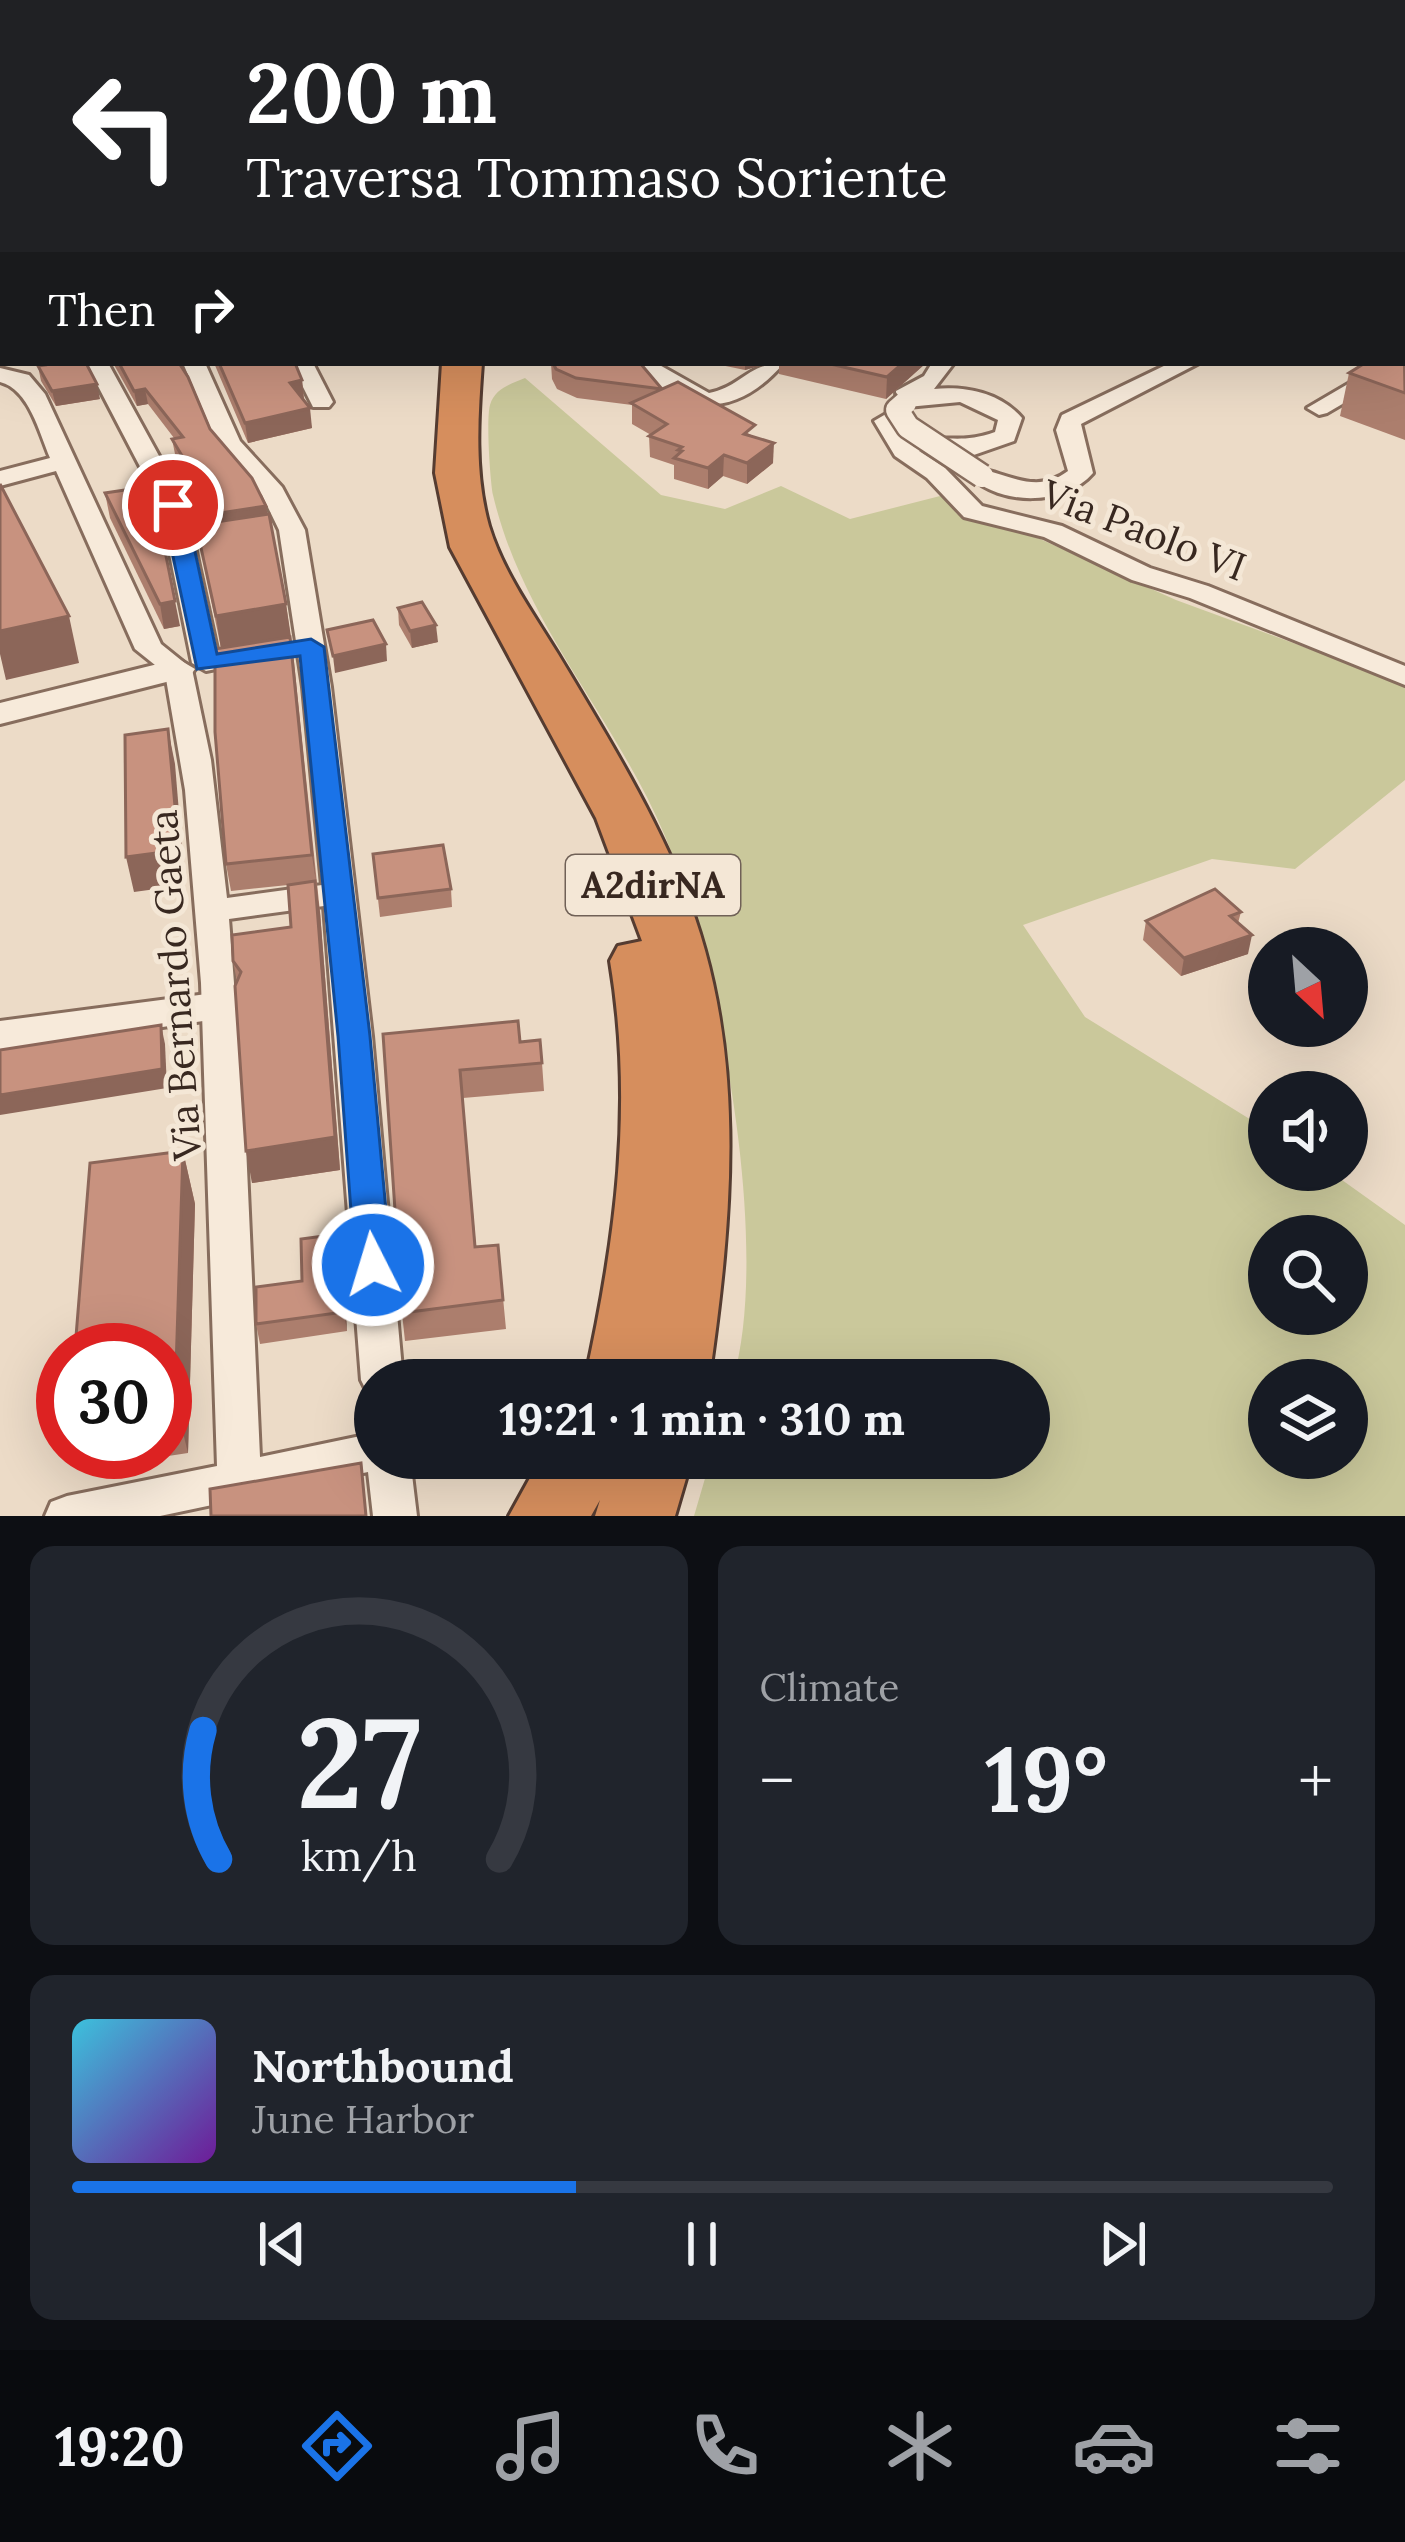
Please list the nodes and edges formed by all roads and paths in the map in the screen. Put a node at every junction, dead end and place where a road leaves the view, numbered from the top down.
1 (1310, 0) edge
2 (1326, 0) edge
3 (99, 366) edge
4 (195, 366) edge
5 (303, 366) edge
6 (427, 366) edge
7 (461, 366) edge
8 (646, 366) edge
9 (770, 366) edge
10 (941, 366) edge
11 (1182, 366) edge
12 (1385, 368) edge
13 (0, 375) edge
14 (321, 402) dead end
15 (1319, 408) dead end
16 (886, 421) junction
17 (442, 429) junction
18 (936, 445) edge
19 (936, 445) edge
20 (936, 445) edge
21 (936, 445) edge
22 (62, 462) junction
23 (0, 479) edge
24 (204, 664) junction
25 (1405, 676) edge
26 (0, 714) edge
27 (338, 894) junction
28 (212, 911) junction
29 (222, 1006) junction
30 (0, 1036) edge
31 (380, 1359) edge
32 (627, 1359) edge
33 (675, 1359) edge
34 (354, 1456) edge
35 (239, 1478) junction
36 (391, 1479) edge
37 (571, 1479) edge
38 (593, 1479) edge
39 (646, 1479) edge
40 (67, 1516) edge
41 (395, 1516) edge
42 (549, 1516) edge
43 (582, 1516) edge
44 (635, 1516) edge

1 - 2 street
3 - 24 street, Via Bernardo Gaeta
4 - 27 street
5 - 14 street
6 - 17 highway, A2dirNA
7 - 17 highway, A2dirNA
8 - 9 street
10 - 16 street
11 - 21 street, bridge
12 - 15 street
13 - 22 street
16 - 18 street, bridge
16 - 25 street, Via Paolo VI
17 - 32 highway, A2dirNA
17 - 33 highway, A2dirNA
19 - 20 street, bridge
22 - 23 street
22 - 24 street
24 - 26 street
24 - 28 street, Via Bernardo Gaeta
27 - 28 street
27 - 31 street
28 - 29 street, Via Bernardo Gaeta
29 - 30 street
29 - 35 street, Via Bernardo Gaeta
34 - 35 street
35 - 40 street
36 - 41 street
37 - 42 highway
38 - 43 highway
39 - 44 highway

